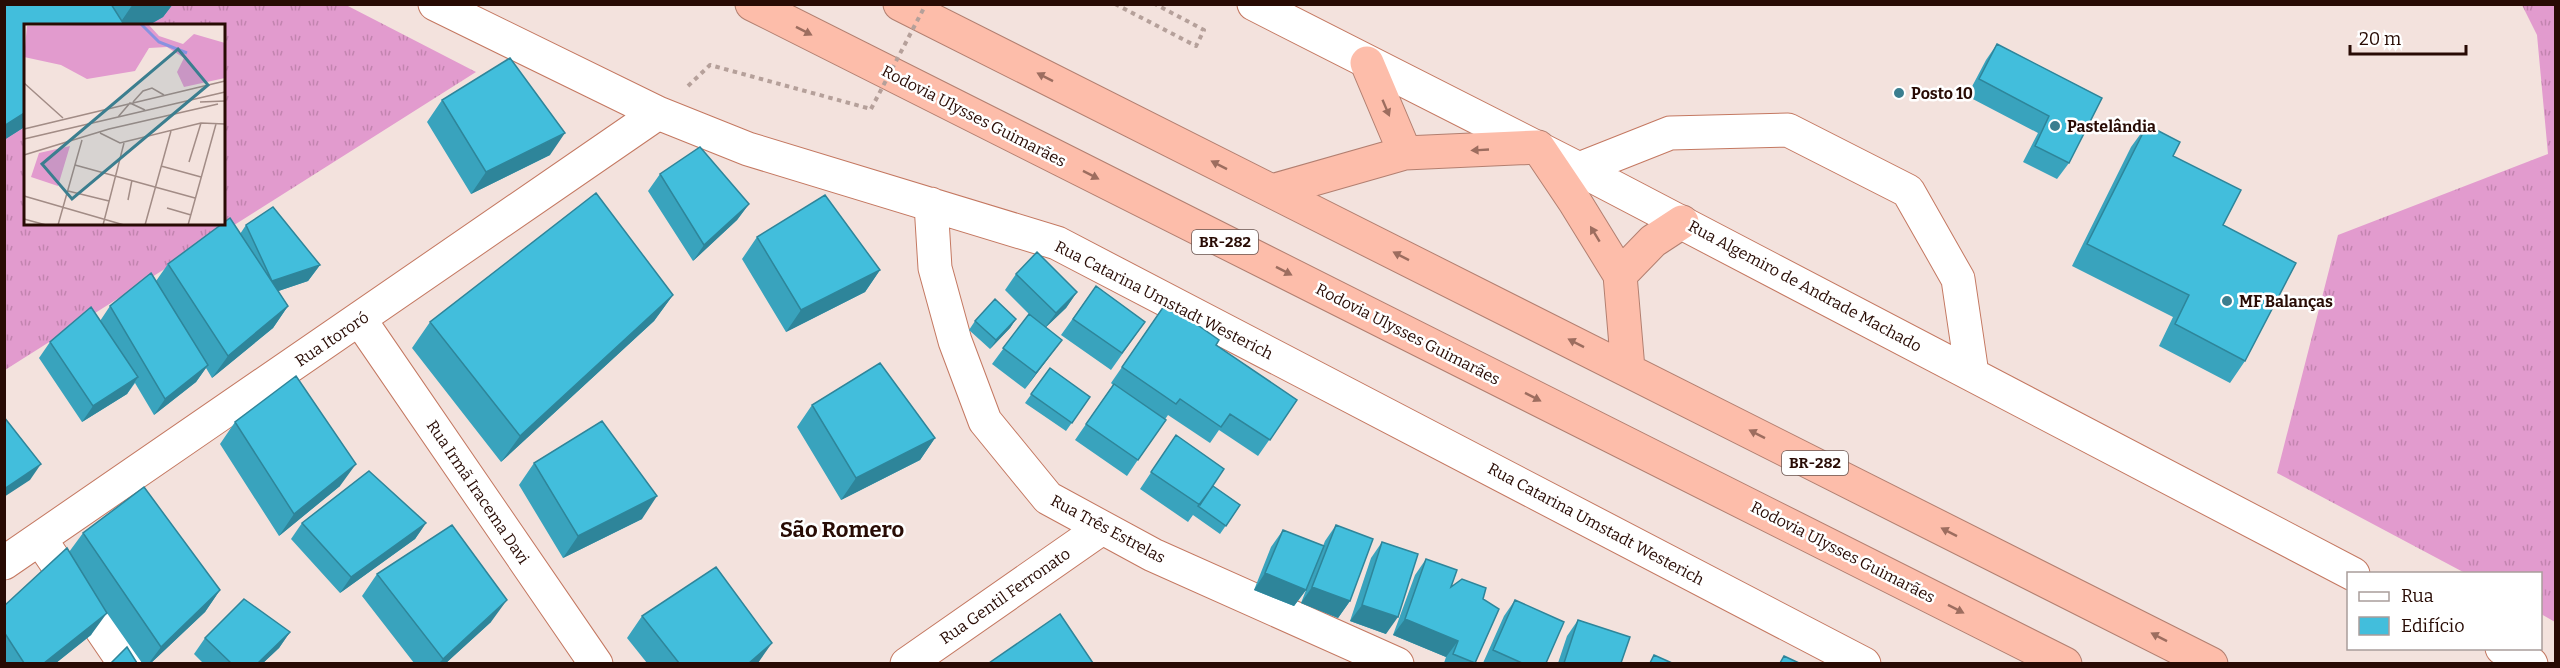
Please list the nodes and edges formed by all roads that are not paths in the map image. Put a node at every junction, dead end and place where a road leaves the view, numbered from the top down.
1 (435, 4) edge
2 (752, 4) edge
3 (900, 4) edge
4 (1254, 4) edge
5 (1367, 63) junction
6 (658, 113) junction
7 (1538, 147) junction
8 (1405, 153) junction
9 (1580, 169) junction
10 (1272, 191) junction
11 (931, 204) junction
12 (1682, 222) junction
13 (1620, 276) junction
14 (360, 320) junction
15 (1628, 369) junction
16 (1972, 374) junction
17 (1102, 528) junction
18 (40, 539) junction
19 (4, 563) edge
20 (2351, 572) edge
21 (2506, 650) edge
22 (125, 663) edge
23 (596, 663) edge
24 (907, 663) edge
25 (1397, 663) edge
26 (1864, 663) edge
27 (2065, 663) edge
28 (2211, 663) edge
29 (2531, 663) edge

1 - 6 street, Rua Catarina Umstadt Westerich
2 -> 27 highway, Rodovia Ulysses Guimarães / BR-282
10 -> 3 highway, BR-282
4 - 5 street, Rua Algemiro de Andrade Machado
5 - 7 street, Rua Algemiro de Andrade Machado
5 -> 8 highway
6 - 11 street, Rua Catarina Umstadt Westerich
6 - 14 street, Rua Itororó
7 -> 8 highway
7 - 9 street, Rua Algemiro de Andrade Machado
13 -> 7 highway
8 - 10 highway
9 - 12 street, Rua Algemiro de Andrade Machado
9 - 16 street
15 -> 10 highway, BR-282
11 - 17 street, Rua Três Estrelas
11 - 26 street, Rua Catarina Umstadt Westerich
12 - 13 highway
12 - 16 street, Rua Algemiro de Andrade Machado
13 - 15 highway
14 - 18 street, Rua Itororó
14 - 23 street, Rua Irmã Iracema Davi
28 -> 15 highway, BR-282
16 - 20 street, Rua Algemiro de Andrade Machado
17 - 24 street, Rua Gentil Ferronato
17 - 25 street, Rua Três Estrelas
18 - 19 street, Rua Itororó
18 - 22 street
21 - 29 street

